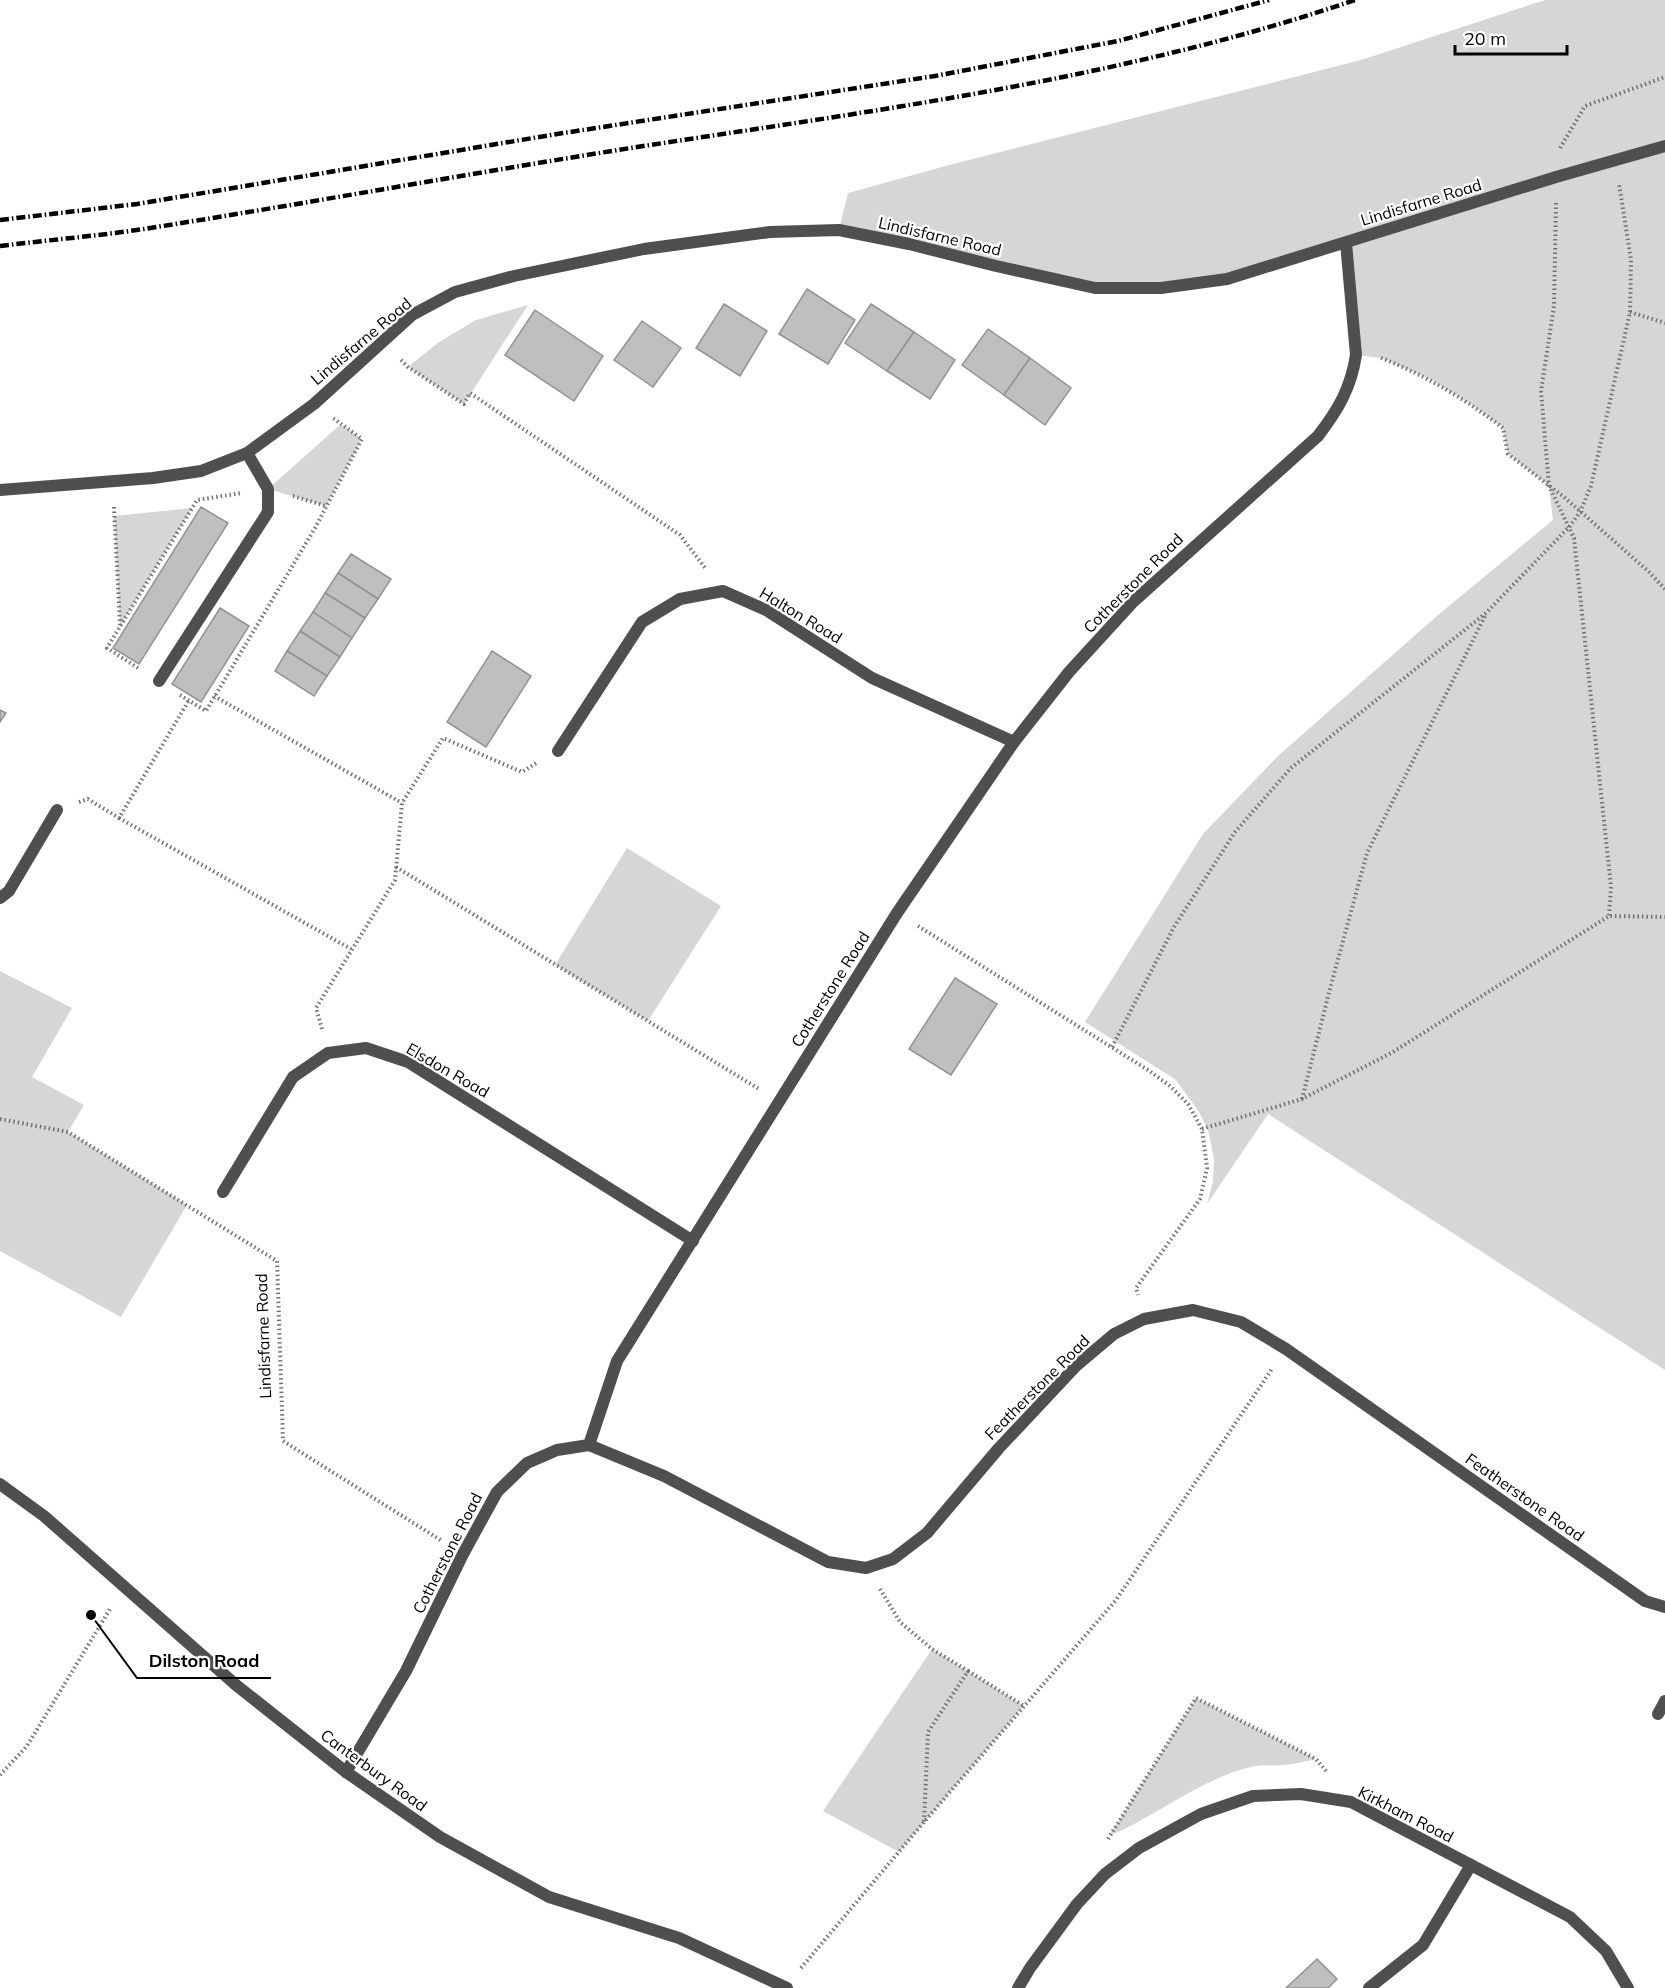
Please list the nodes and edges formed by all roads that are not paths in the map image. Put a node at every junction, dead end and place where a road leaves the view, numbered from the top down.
1 (1665, 146) edge
2 (1346, 243) junction
3 (247, 453) junction
4 (0, 490) edge
5 (159, 681) road end
6 (1014, 742) junction
7 (558, 751) road end
8 (57, 810) road end
9 (0, 898) edge
10 (223, 1192) dead end
11 (693, 1241) junction
12 (589, 1445) junction
13 (0, 1484) edge
14 (1665, 1606) edge
15 (1665, 1701) edge
16 (1658, 1714) dead end
17 (346, 1772) junction
18 (1471, 1865) junction
19 (785, 1987) edge
20 (1018, 1988) edge
21 (1369, 1988) edge
22 (1628, 1988) edge

1 - 2 street, Lindisfarne Road
2 - 3 street, Lindisfarne Road
2 - 6 street, Cotherstone Road
3 - 4 street, Lindisfarne Road
3 - 5 street
6 - 7 street, Halton Road
6 - 11 street, Cotherstone Road
8 - 9 street
10 - 11 street, Elsdon Road
11 - 12 street, Cotherstone Road
12 - 14 street, Featherstone Road
12 - 17 street, Cotherstone Road
13 - 17 street, Canterbury Road
15 - 16 street
17 - 19 street, Canterbury Road
18 - 20 street, Kirkham Road
18 - 21 street
18 - 22 street, Kirkham Road

